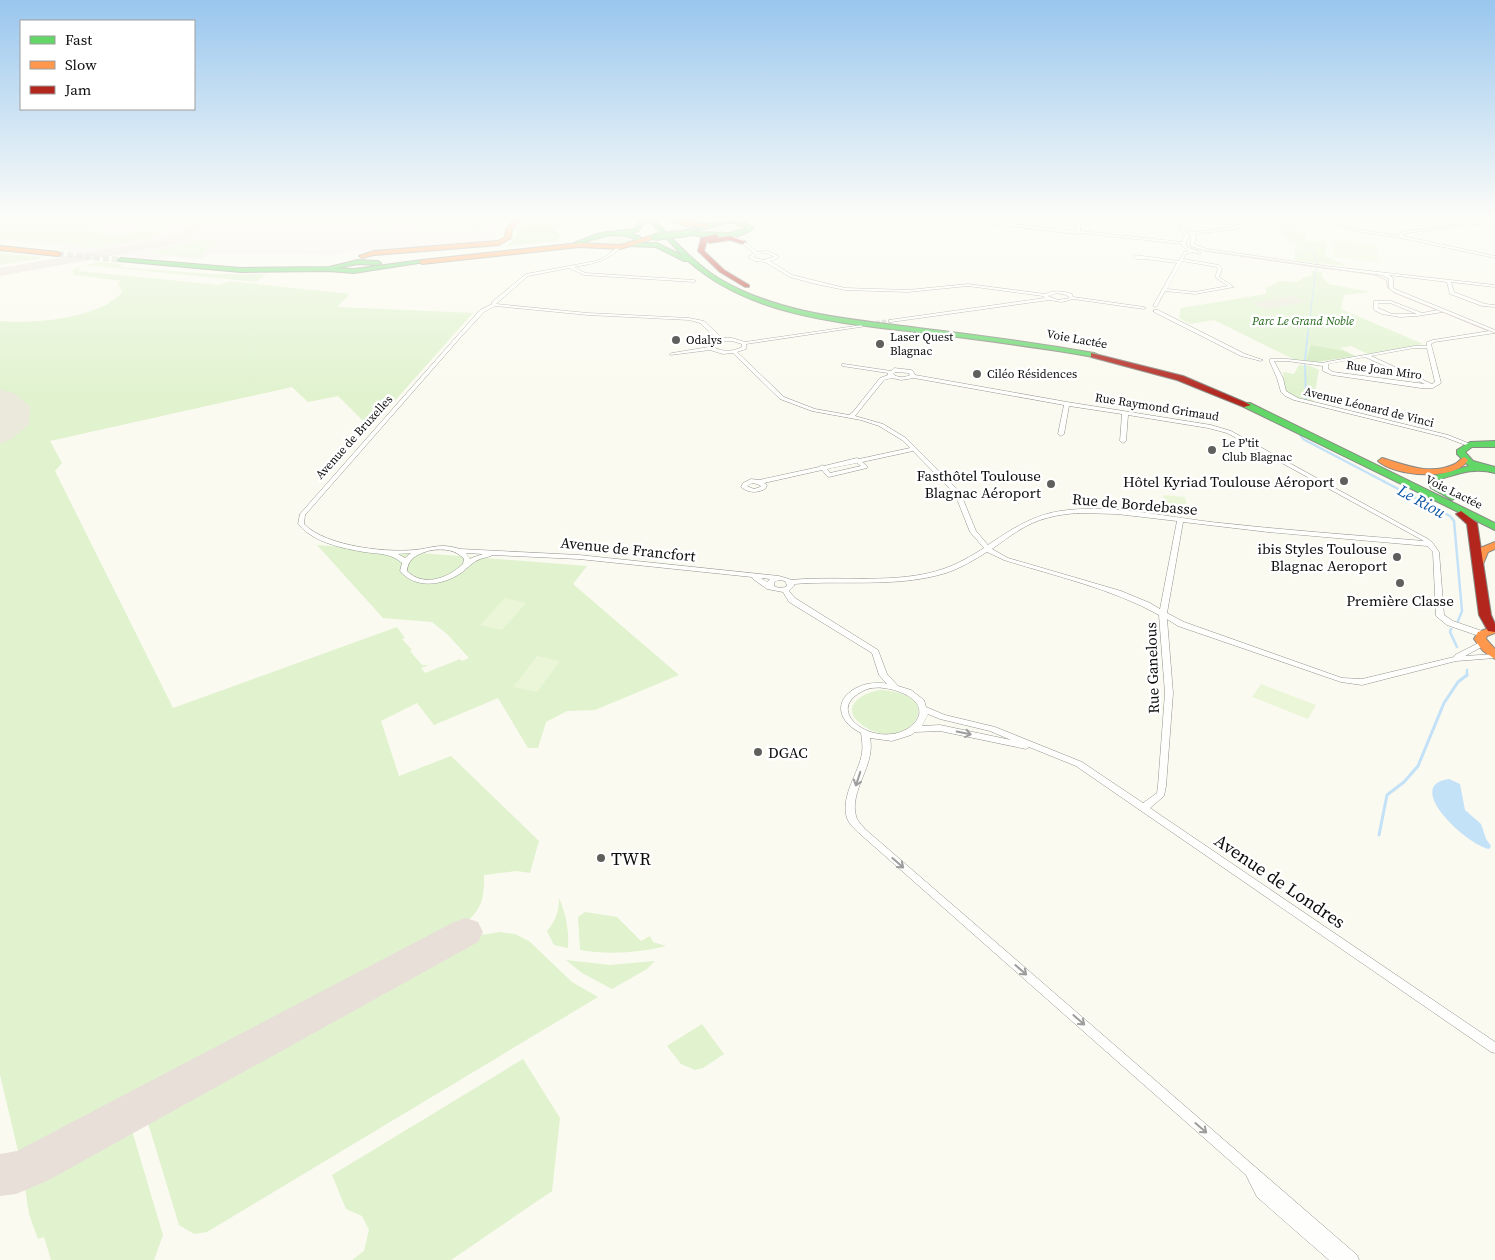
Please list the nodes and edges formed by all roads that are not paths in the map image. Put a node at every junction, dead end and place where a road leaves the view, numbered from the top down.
1 (524, 278) edge
2 (644, 278) edge
3 (714, 278) edge
4 (726, 278) edge
5 (733, 278) edge
6 (799, 278) edge
7 (807, 278) edge
8 (1171, 278) edge
9 (1217, 278) edge
10 (1384, 278) edge
11 (1390, 278) edge
12 (1419, 278) edge
13 (694, 281) dead end
14 (807, 281) junction
15 (817, 281) junction
16 (1449, 281) junction
17 (1495, 286) edge
18 (833, 287) junction
19 (849, 287) junction
20 (987, 287) junction
21 (1164, 290) junction
22 (1047, 297) junction
23 (1072, 298) junction
24 (494, 305) junction
25 (795, 306) junction
26 (1495, 306) edge
27 (1156, 309) junction
28 (1442, 311) junction
29 (1421, 314) junction
30 (891, 321) tunnel mouth
31 (860, 326) tunnel mouth
32 (1494, 332) edge
33 (721, 340) junction
34 (744, 343) junction
35 (1429, 347) junction
36 (710, 348) junction
37 (734, 352) junction
38 (672, 354) dead end
39 (1366, 356) junction
40 (1263, 360) junction
41 (1272, 361) junction
42 (844, 364) dead end
43 (1326, 365) junction
44 (891, 374) junction
45 (1278, 374) junction
46 (913, 376) junction
47 (1433, 386) junction
48 (1067, 404) junction
49 (1125, 414) junction
50 (850, 417) junction
51 (1315, 431) junction
52 (1061, 434) dead end
53 (1123, 441) dead end
54 (1495, 444) edge
55 (1470, 445) junction
56 (914, 449) junction
57 (857, 460) junction
58 (1464, 460) junction
59 (822, 467) junction
60 (1478, 467) junction
61 (1495, 470) edge
62 (759, 482) dead end
63 (1453, 507) junction
64 (1180, 520) junction
65 (1493, 522) edge
66 (1432, 544) junction
67 (1495, 545) edge
68 (988, 548) junction
69 (422, 551) junction
70 (459, 551) junction
71 (385, 552) junction
72 (506, 552) junction
73 (405, 562) junction
74 (1478, 562) junction
75 (466, 565) junction
76 (748, 575) junction
77 (778, 578) junction
78 (791, 582) junction
79 (770, 587) junction
80 (784, 590) junction
81 (1163, 614) junction
82 (1489, 631) edge
83 (1495, 655) edge
84 (1456, 659) junction
85 (883, 675) junction
86 (871, 686) junction
87 (895, 687) junction
88 (923, 709) junction
89 (915, 729) junction
90 (865, 732) junction
91 (1042, 749) junction
92 (1144, 808) junction
93 (1495, 1048) edge
94 (1246, 1167) junction
95 (1339, 1260) edge
96 (1352, 1260) edge

1 - 24 street
2 - 13 street
3 - 63 main road, Voie Lactée
4 - 25 main road, Voie Lactée
5 - 25 main road
6 - 14 street
7 - 15 street
8 - 21 street
9 - 21 street
10 - 28 street
11 - 28 street
12 - 16 street
14 - 15 street
14 - 18 street
15 - 19 street
16 - 17 street
16 - 26 street
18 - 19 street
18 - 20 street
19 - 20 street
20 - 22 street
21 - 27 street
22 - 23 street
22 - 23 street
22 - 30 street
23 - 27 street
24 - 33 street
24 - 71 street, Avenue de Bruxelles
25 - 51 main road, Voie Lactée
27 - 40 street, Avenue Léonard de Vinci
28 - 29 street
28 - 32 street
29 - 29 street
31 - 34 street
32 - 35 street
33 - 34 street
33 - 36 street
34 - 37 street
35 - 39 street
35 - 47 street, Rue Joan Miro
36 - 37 street
36 - 38 street
37 - 50 street
39 - 43 street
39 - 47 street
40 - 41 street
40 - 45 street, Avenue Léonard de Vinci
41 - 43 street
41 - 45 street, Avenue Léonard de Vinci
42 - 44 street
43 - 47 street, Rue Joan Miro
44 - 46 street
44 - 46 street
44 - 50 street
45 - 55 street, Avenue Léonard de Vinci
46 - 48 street, Rue Raymond Grimaud
48 - 49 street, Rue Raymond Grimaud
48 - 52 street
49 - 53 street
49 - 66 street, Rue Raymond Grimaud
50 - 56 street
51 - 58 main road
51 - 65 main road, Voie Lactée
54 - 55 main road
55 - 58 main road
56 - 57 street
56 - 68 street
57 - 59 street
57 - 59 street
58 - 60 main road
59 - 62 street
60 - 61 main road
60 - 65 main road
63 - 65 main road, Voie Lactée
63 - 74 main road
64 - 66 street, Rue de Bordebasse
64 - 68 street, Rue de Bordebasse
64 - 81 street, Rue Ganelous
66 - 82 street
67 - 74 main road
68 - 78 street, Rue de Bordebasse
68 - 81 street
69 - 70 street
69 - 71 street
69 - 73 street
70 - 72 street
70 - 75 street
71 - 73 street
72 - 75 street
72 - 76 street, Avenue de Francfort
73 - 75 street
74 - 82 main road
76 - 77 street, Avenue de Francfort
76 - 79 street, Avenue de Francfort
77 - 78 street, Rue de Bordebasse
77 - 79 street
78 - 80 street
79 - 80 street, Avenue de Francfort
80 - 85 street
81 - 84 street
81 - 92 street, Rue Ganelous
82 - 83 main road
82 - 84 street
83 - 84 street
85 - 86 street
85 - 87 street
86 - 87 street
86 - 90 street
87 - 88 street
88 - 89 street
88 - 91 street, Avenue de Londres
89 - 90 street
89 -> 91 street, Avenue de Londres
90 -> 94 street
91 - 92 street, Avenue de Londres
92 - 93 street, Avenue de Londres
94 - 95 street
94 - 96 street

